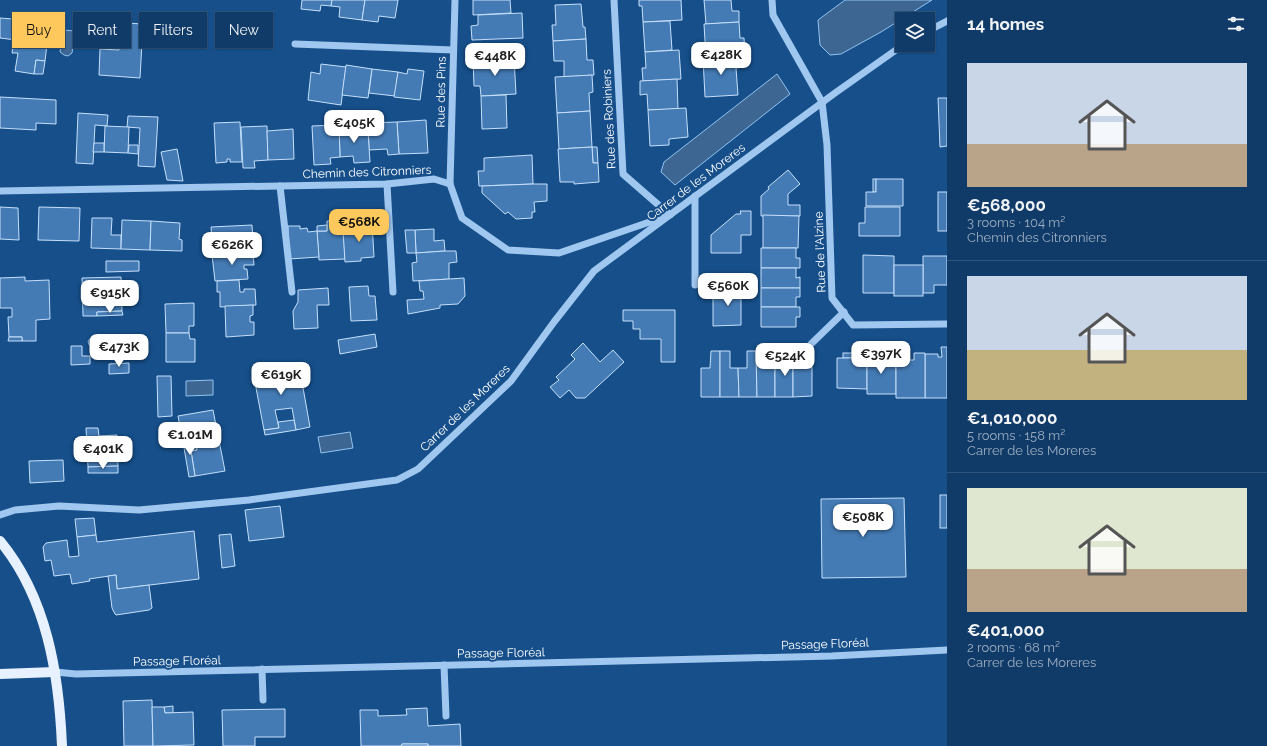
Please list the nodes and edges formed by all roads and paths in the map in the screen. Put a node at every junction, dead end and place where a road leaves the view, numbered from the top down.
1 (455, 0) edge
2 (614, 0) edge
3 (772, 0) edge
4 (947, 21) edge
5 (935, 27) edge
6 (295, 44) dead end
7 (453, 50) junction
8 (895, 51) edge
9 (822, 102) junction
10 (387, 184) junction
11 (450, 184) junction
12 (280, 186) junction
13 (0, 191) edge
14 (695, 196) junction
15 (670, 215) junction
16 (695, 285) dead end
17 (292, 292) dead end
18 (393, 292) dead end
19 (844, 312) junction
20 (947, 324) edge
21 (811, 344) dead end
22 (0, 515) edge
23 (0, 541) edge
24 (947, 650) edge
25 (444, 665) junction
26 (262, 669) junction
27 (55, 672) junction
28 (0, 674) edge
29 (263, 700) dead end
30 (446, 716) dead end
31 (62, 746) edge

1 - 7 street, Rue des Pins
2 - 15 street, Rue des Robiniers
3 - 9 street
4 - 5 street
6 - 7 street
7 - 11 street, Rue des Pins
8 - 9 street, Carrer de les Moreres
9 - 14 street, Carrer de les Moreres
9 - 19 street, Rue de l'Alzine
10 - 11 street, Chemin des Citronniers
10 - 12 street, Chemin des Citronniers
10 - 18 street
11 - 15 street
12 - 13 street, Chemin des Citronniers
12 - 17 street
14 - 15 street, Carrer de les Moreres
14 - 16 street
15 - 22 street, Carrer de les Moreres
19 - 20 street, Rue de l'Alzine
19 - 21 street
23 - 27 main road
24 - 25 street, Passage Floréal
25 - 26 street, Passage Floréal
25 - 30 street
26 - 27 street, Passage Floréal
26 - 29 street
27 - 28 main road
27 - 31 main road

